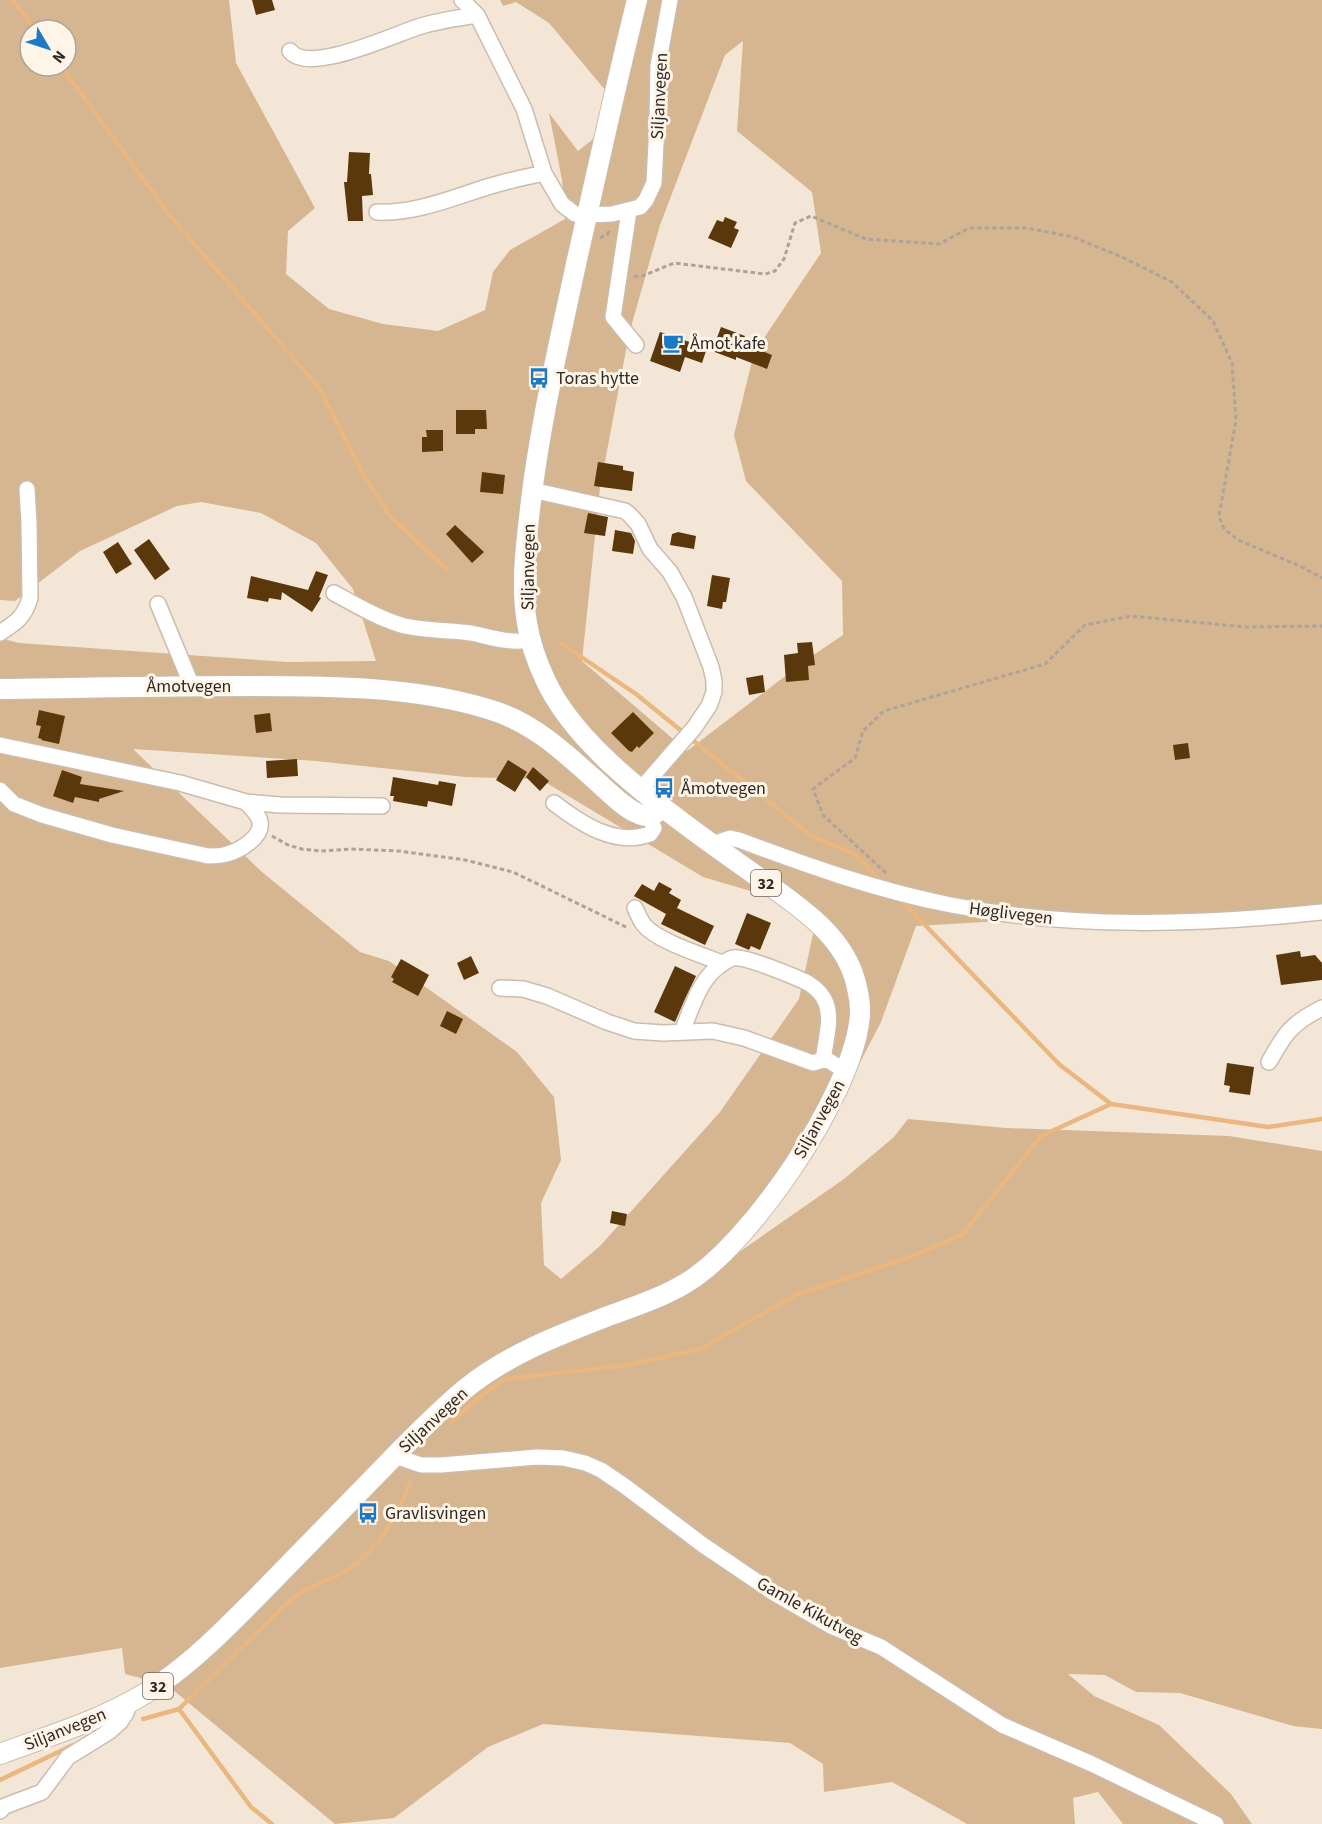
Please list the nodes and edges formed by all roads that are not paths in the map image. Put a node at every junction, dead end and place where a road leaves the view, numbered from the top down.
1 (462, 0) edge
2 (637, 0) edge
3 (670, 0) edge
4 (477, 15) junction
5 (290, 51) dead end
6 (543, 173) junction
7 (629, 211) junction
8 (377, 212) dead end
9 (587, 215) junction
10 (636, 345) dead end
11 (27, 489) dead end
12 (532, 490) junction
13 (334, 593) dead end
14 (158, 604) dead end
15 (0, 633) edge
16 (530, 640) junction
17 (192, 686) junction
18 (0, 689) edge
19 (0, 745) edge
20 (0, 790) edge
21 (640, 790) junction
22 (246, 802) junction
23 (554, 803) dead end
24 (382, 806) dead end
25 (656, 812) junction
26 (712, 844) junction
27 (635, 908) dead end
28 (1322, 912) edge
29 (722, 963) junction
30 (501, 988) dead end
31 (1322, 1008) edge
32 (682, 1032) junction
33 (826, 1059) junction
34 (1269, 1062) dead end
35 (845, 1071) junction
36 (395, 1456) junction
37 (130, 1702) junction
38 (0, 1755) edge
39 (0, 1811) edge
40 (1216, 1824) edge

1 - 4 street
2 - 9 main road, Siljanvegen / 32
3 - 7 street, Siljanvegen
4 - 5 street
4 - 6 street
6 - 8 street
6 - 9 street
7 - 9 street
7 - 10 street
9 - 12 main road, Siljanvegen / 32
11 - 15 street
12 - 16 main road, Siljanvegen / 32
12 - 21 street
13 - 16 street
14 - 17 street
16 - 21 main road, Siljanvegen / 32
17 - 18 main road, Åmotvegen
17 - 25 main road, Åmotvegen
19 - 22 street
20 - 22 street
21 - 25 main road, Siljanvegen / 32
22 - 24 street
23 - 25 street
25 - 26 main road, Siljanvegen / 32
26 - 28 street, Høglivegen
26 - 35 main road, Siljanvegen / 32
27 - 29 street
29 - 32 street
29 - 33 street
30 - 32 street
31 - 34 street
32 - 33 street
33 - 35 street
35 - 36 main road, Siljanvegen / 32
36 - 37 main road, Siljanvegen / 32
36 - 40 street, Gamle Kikutveg
37 - 38 main road, Siljanvegen / 32
37 - 39 street

